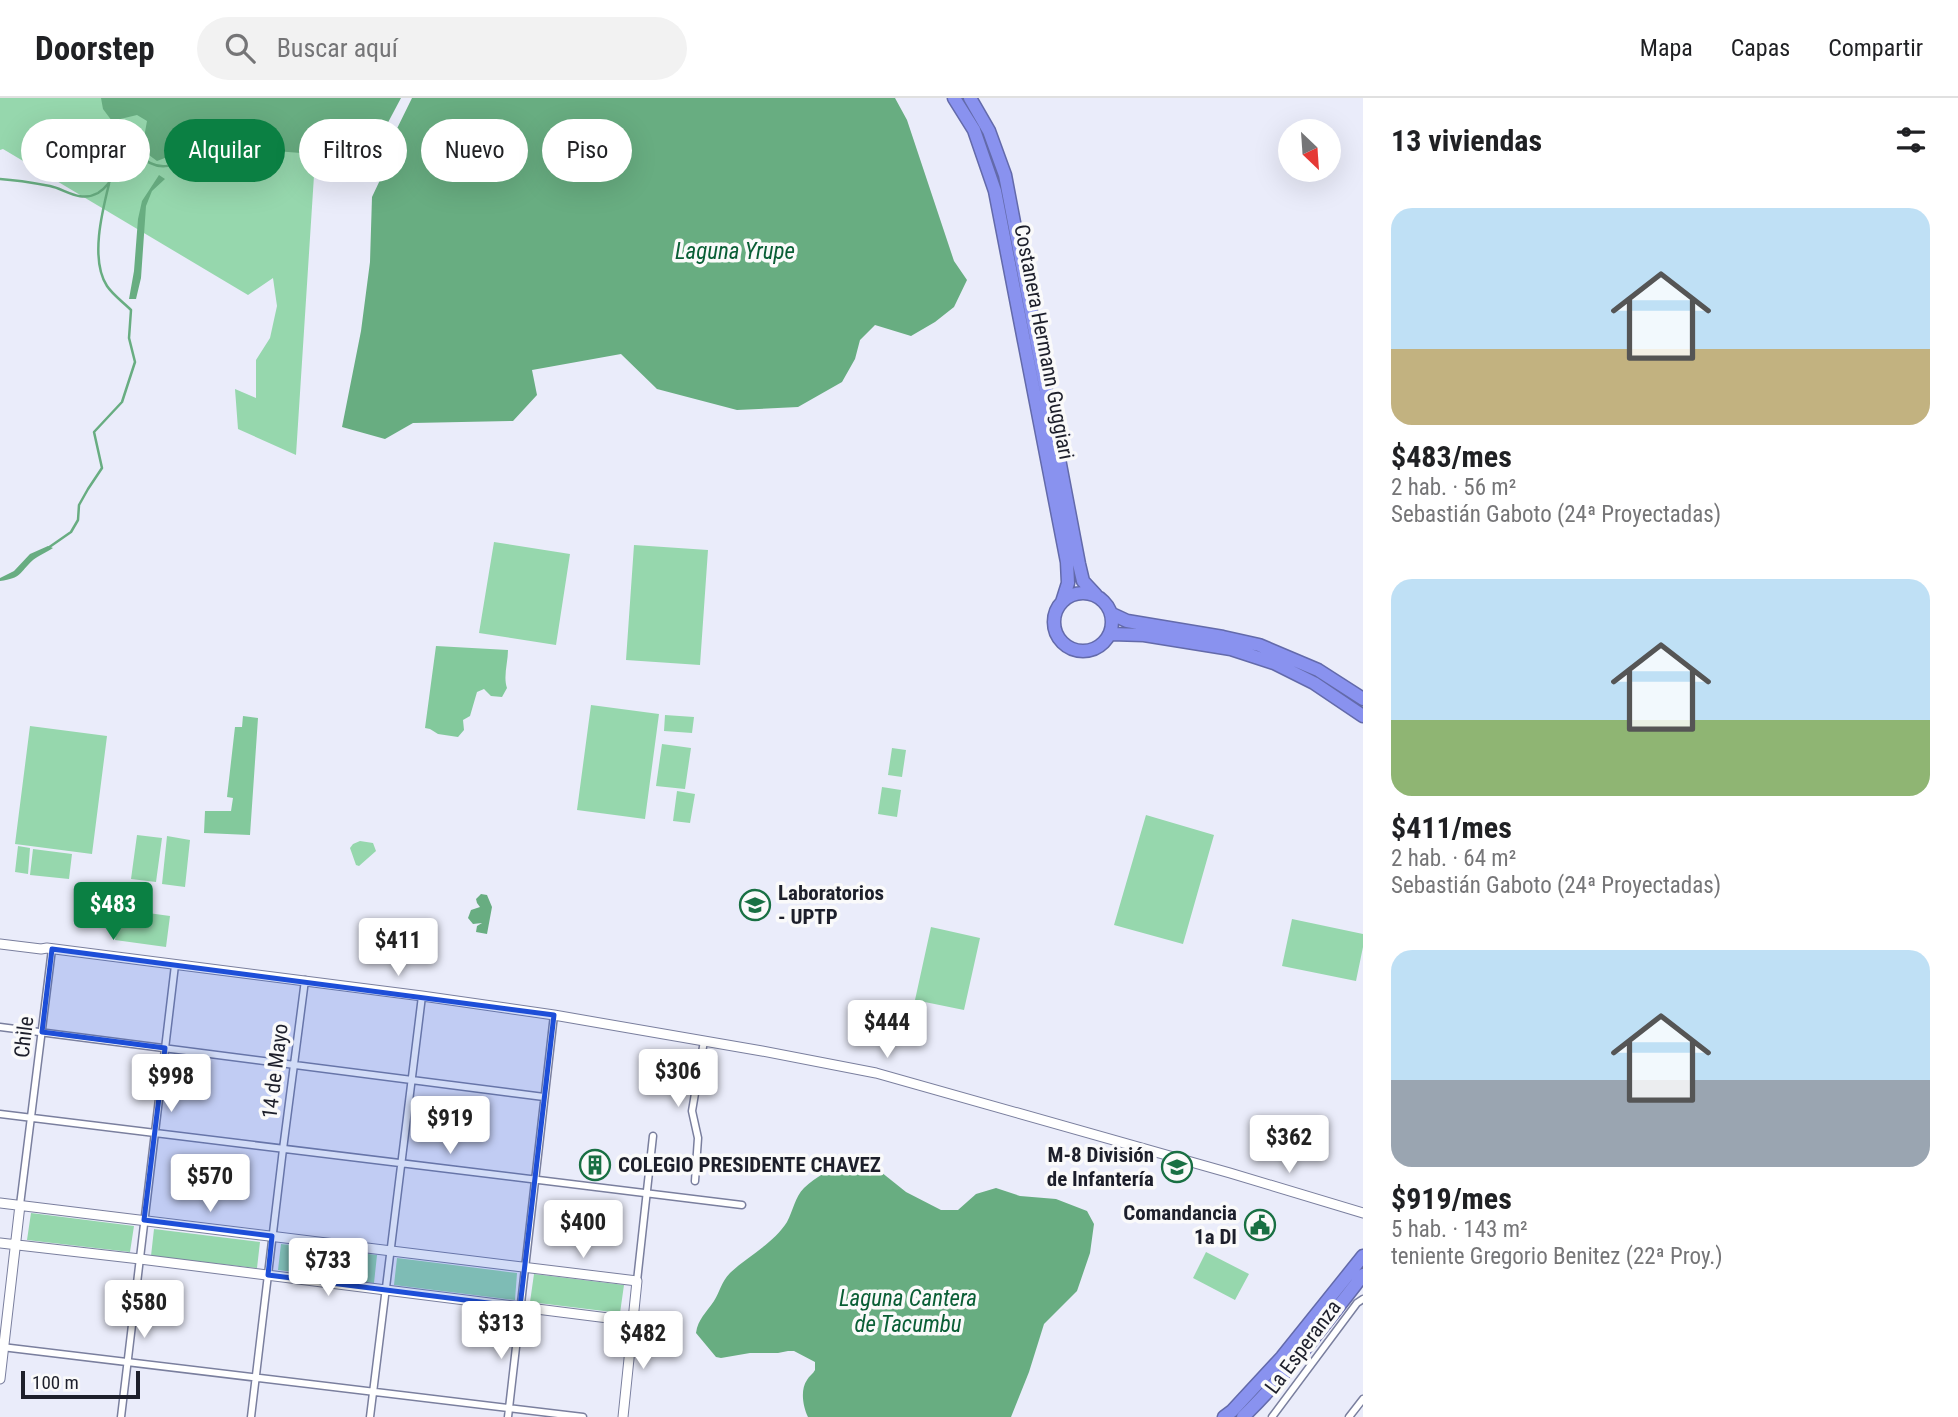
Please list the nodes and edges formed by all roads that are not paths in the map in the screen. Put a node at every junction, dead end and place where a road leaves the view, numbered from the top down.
1 (954, 98) edge
2 (970, 98) edge
3 (1096, 596) junction
4 (1062, 602) junction
5 (1112, 614) junction
6 (1111, 634) junction
7 (1363, 699) edge
8 (1363, 716) edge
9 (0, 938) edge
10 (0, 944) edge
11 (50, 948) junction
12 (175, 965) junction
13 (305, 980) junction
14 (422, 996) junction
15 (554, 1015) junction
16 (0, 1027) edge
17 (42, 1032) junction
18 (705, 1041) junction
19 (165, 1048) junction
20 (293, 1064) junction
21 (411, 1079) junction
22 (544, 1097) junction
23 (0, 1114) edge
24 (31, 1118) junction
25 (155, 1133) junction
26 (653, 1136) dead end
27 (283, 1149) junction
28 (401, 1163) junction
29 (535, 1180) junction
30 (695, 1181) dead end
31 (648, 1194) junction
32 (0, 1203) edge
33 (20, 1205) junction
34 (741, 1205) dead end
35 (1363, 1213) edge
36 (144, 1220) junction
37 (272, 1236) junction
38 (0, 1243) edge
39 (16, 1245) junction
40 (390, 1251) junction
41 (1363, 1256) edge
42 (139, 1259) junction
43 (525, 1268) junction
44 (268, 1275) junction
45 (1363, 1275) edge
46 (637, 1281) junction
47 (385, 1290) junction
48 (1363, 1299) edge
49 (520, 1307) junction
50 (632, 1321) junction
51 (2, 1347) edge
52 (127, 1362) junction
53 (256, 1378) junction
54 (0, 1379) edge
55 (373, 1392) junction
56 (1363, 1399) edge
57 (509, 1408) junction
58 (121, 1417) edge
59 (251, 1417) edge
60 (370, 1417) edge
61 (508, 1417) edge
62 (583, 1417) edge
63 (623, 1417) edge
64 (1224, 1417) edge
65 (1243, 1417) edge
66 (1272, 1417) edge
67 (1349, 1417) edge

1 - 4 highway, Costanera Hermann Guggiari
2 - 3 highway, Costanera Hermann Guggiari
3 - 4 highway
3 - 5 highway
4 - 6 highway
5 - 6 highway
5 - 7 highway
6 - 8 highway
9 - 11 street
10 - 11 street
11 - 12 street
11 - 17 street, Chile
12 - 13 street
12 - 19 street
13 - 14 street
13 - 20 street, 14 de Mayo
14 - 15 street
14 - 21 street
15 - 18 street
15 - 22 street
16 - 17 street
17 - 19 street
17 - 24 street, Chile
18 - 30 street
18 - 35 street
19 - 20 street
19 - 25 street
20 - 21 street
20 - 27 street, 14 de Mayo
21 - 22 street
21 - 28 street
22 - 29 street
23 - 24 street
24 - 25 street
24 - 33 street, Chile
25 - 27 street
25 - 36 street
26 - 31 street
27 - 28 street
27 - 37 street, 14 de Mayo
28 - 29 street
28 - 40 street
29 - 31 street
29 - 43 street
31 - 34 street
31 - 46 street
32 - 33 street
33 - 36 street
33 - 39 street, Chile
36 - 37 street
36 - 42 street
37 - 40 street
37 - 44 street, 14 de Mayo
38 - 39 street
39 - 42 street
39 - 51 street, Chile
40 - 43 street
40 - 47 street
41 - 64 highway
42 - 44 street
42 - 52 street
43 - 46 street
43 - 49 street
44 - 47 street
44 - 53 street, 14 de Mayo
45 - 65 highway
46 - 50 street
47 - 49 street
47 - 55 street
48 - 66 street, La Esperanza
49 - 50 street
49 - 57 street
50 - 63 street
51 - 52 street
51 - 54 street, Chile
52 - 53 street
52 - 58 street
53 - 55 street
53 - 59 street, 14 de Mayo
55 - 57 street
55 - 60 street
56 - 67 street
57 - 61 street
57 - 62 street

